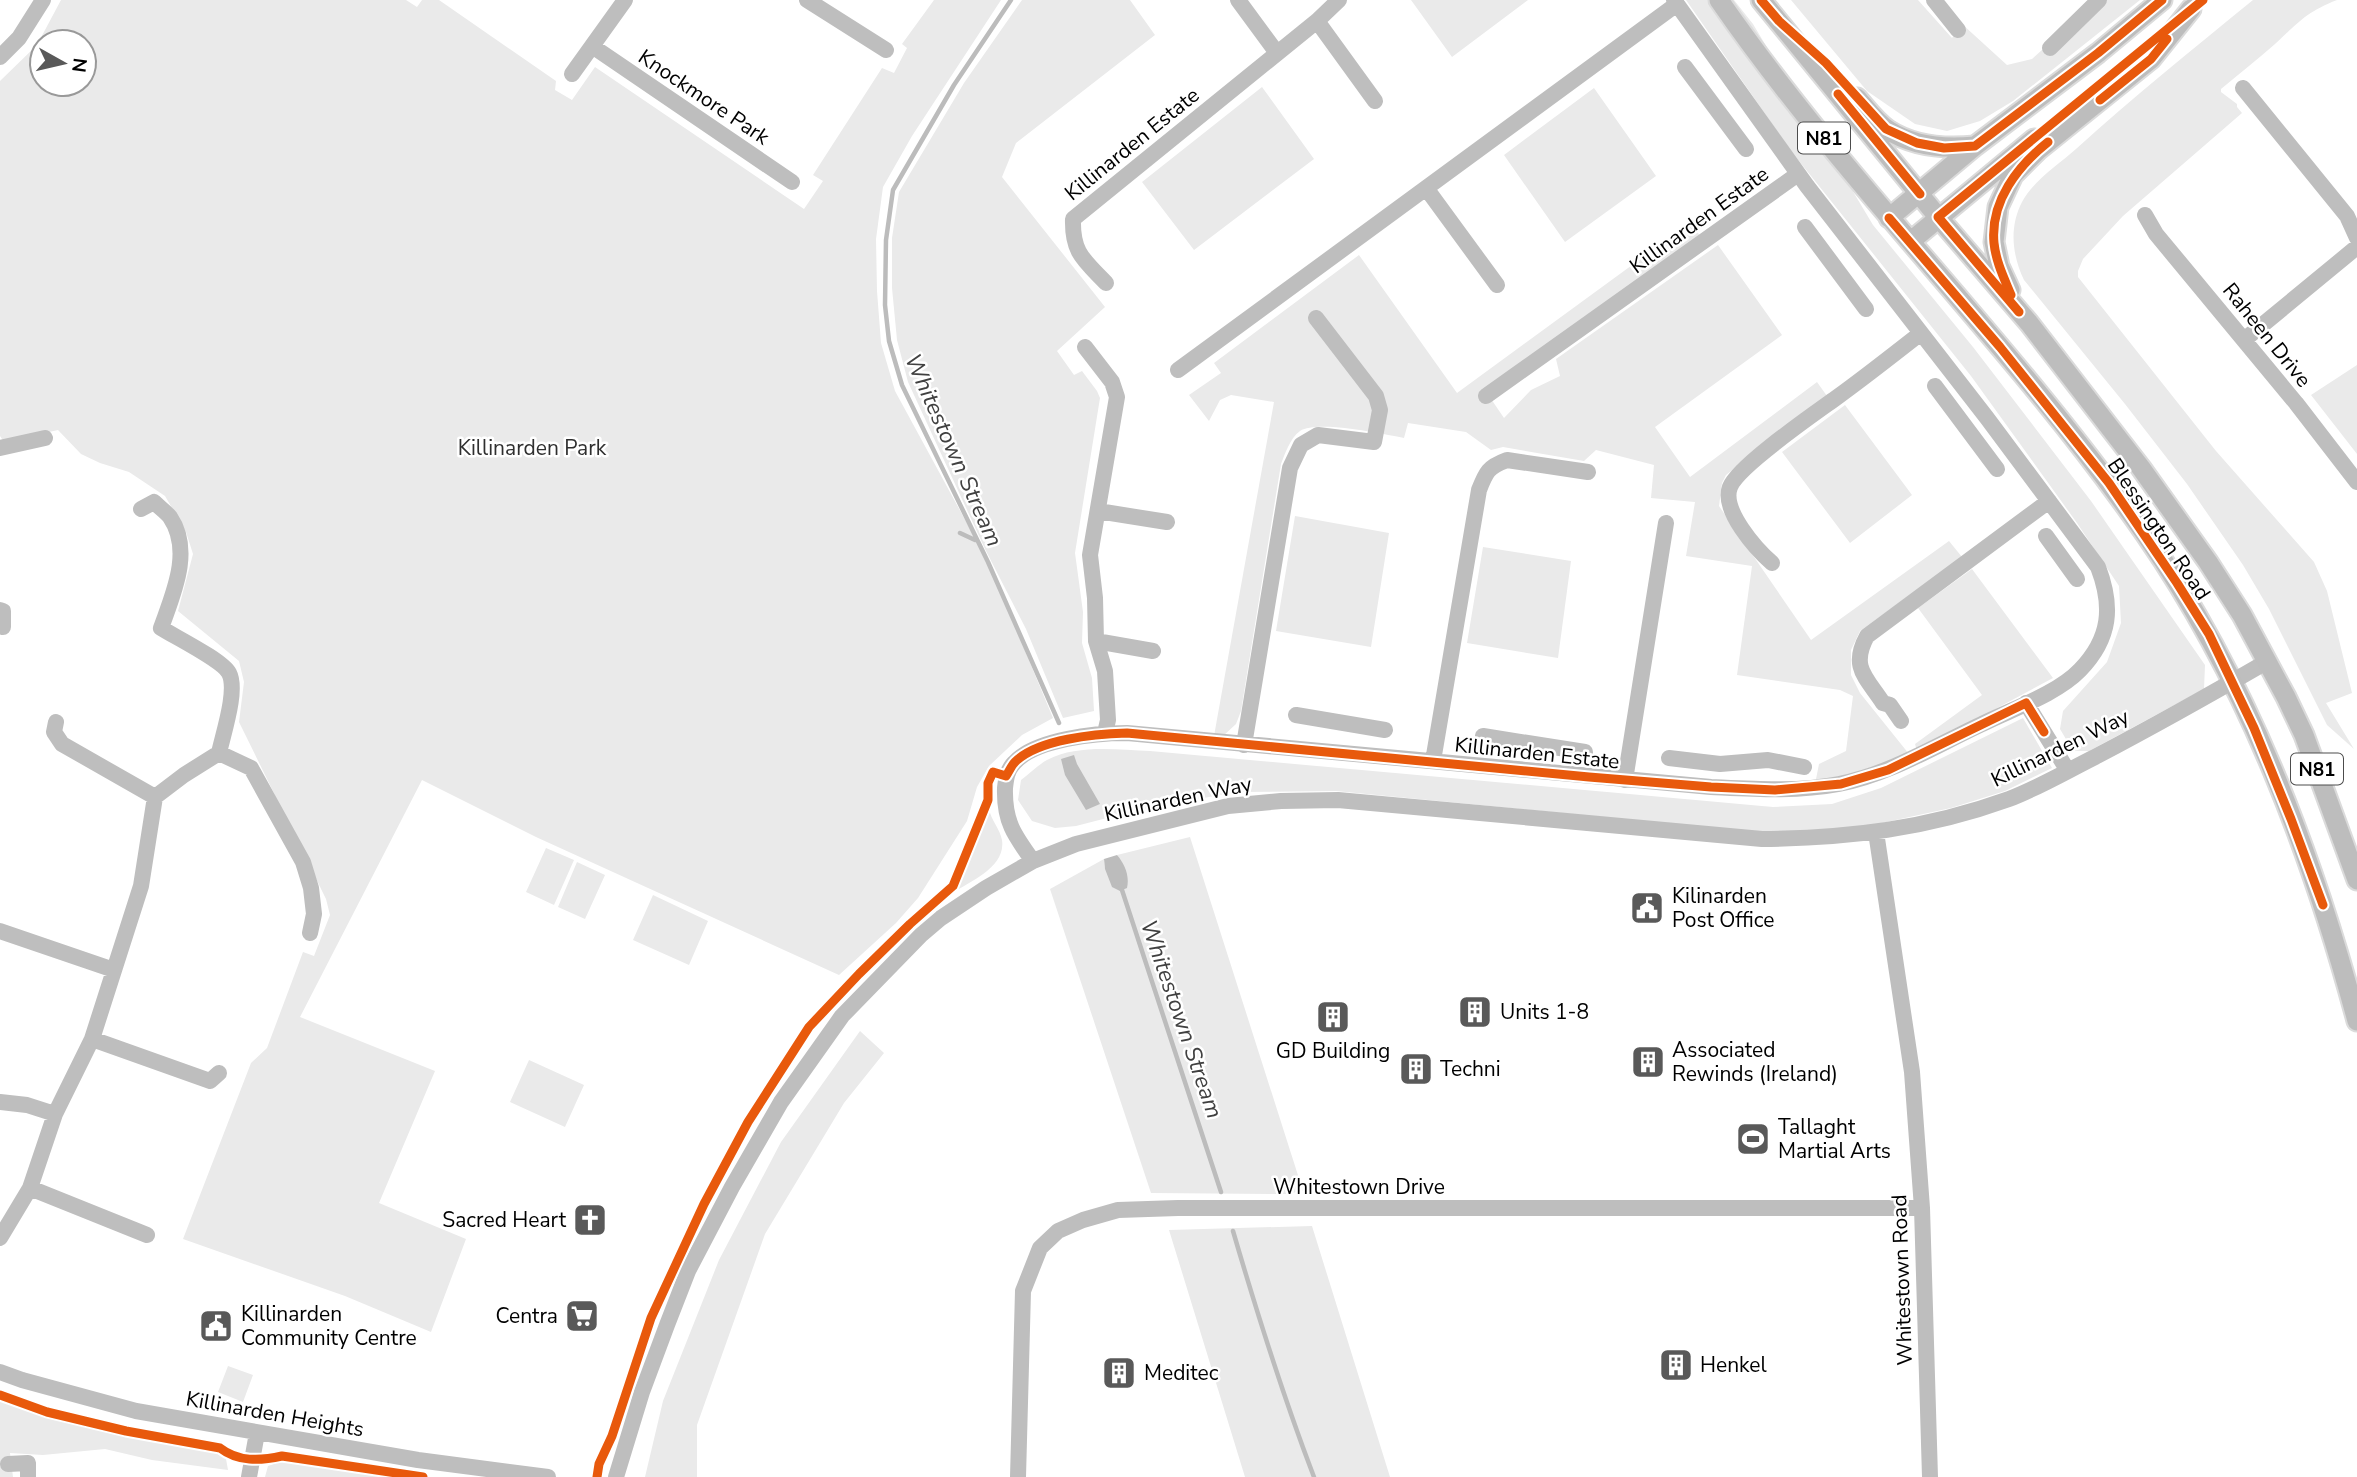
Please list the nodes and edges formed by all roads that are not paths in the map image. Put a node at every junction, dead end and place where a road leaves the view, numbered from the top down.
1 (43, 0) edge
2 (625, 0) edge
3 (807, 0) edge
4 (1238, 0) edge
5 (1339, 0) edge
6 (1719, 0) edge
7 (1761, 0) edge
8 (1934, 0) edge
9 (2099, 0) edge
10 (2162, 0) edge
11 (1676, 2) edge
12 (2197, 5) edge
13 (1317, 21) junction
14 (1779, 21) junction
15 (1958, 30) dead end
16 (592, 46) junction
17 (2050, 48) dead end
18 (886, 50) dead end
19 (1278, 53) junction
20 (0, 57) edge
21 (1685, 67) dead end
22 (572, 74) dead end
23 (2243, 88) dead end
24 (1741, 96) junction
25 (1375, 101) dead end
26 (1718, 111) junction
27 (1975, 146) junction
28 (1746, 149) dead end
29 (1798, 174) junction
30 (792, 182) dead end
31 (1426, 188) junction
32 (1920, 194) junction
33 (2145, 215) dead end
34 (1938, 217) junction
35 (1889, 218) junction
36 (1805, 227) dead end
37 (2357, 238) edge
38 (1911, 241) junction
39 (2357, 247) edge
40 (1863, 258) junction
41 (1841, 275) junction
42 (1106, 284) dead end
43 (1497, 285) dead end
44 (1866, 309) dead end
45 (2019, 312) junction
46 (1316, 318) dead end
47 (1921, 333) junction
48 (2244, 340) junction
49 (1085, 347) dead end
50 (1178, 370) dead end
51 (1935, 387) dead end
52 (1486, 396) dead end
53 (1987, 418) junction
54 (1968, 431) junction
55 (45, 439) dead end
56 (0, 448) edge
57 (1997, 469) dead end
58 (1588, 472) dead end
59 (2357, 482) edge
60 (2049, 501) junction
61 (141, 509) dead end
62 (1098, 511) junction
63 (1167, 522) dead end
64 (1666, 523) dead end
65 (2046, 537) dead end
66 (2087, 553) junction
67 (1772, 563) dead end
68 (0, 610) edge
69 (2, 627) dead end
70 (1096, 641) junction
71 (1153, 651) dead end
72 (2268, 660) junction
73 (2232, 681) junction
74 (2026, 703) junction
75 (1296, 715) dead end
76 (1901, 720) dead end
77 (56, 722) dead end
78 (1356, 725) junction
79 (1385, 730) dead end
80 (1105, 733) junction
81 (1483, 736) dead end
82 (1244, 745) junction
83 (1546, 746) junction
84 (1585, 752) dead end
85 (219, 753) junction
86 (1352, 755) junction
87 (1669, 758) dead end
88 (1433, 761) junction
89 (1742, 762) junction
90 (1804, 767) dead end
91 (2068, 771) junction
92 (1543, 772) junction
93 (1625, 780) junction
94 (1740, 789) junction
95 (155, 797) junction
96 (1876, 832) junction
97 (1033, 861) junction
98 (2357, 880) edge
99 (0, 931) edge
100 (310, 933) dead end
101 (114, 970) junction
102 (2357, 1021) edge
103 (92, 1039) junction
104 (219, 1073) dead end
105 (0, 1102) edge
106 (55, 1114) junction
107 (30, 1188) junction
108 (1922, 1208) junction
109 (147, 1235) dead end
110 (0, 1238) edge
111 (0, 1372) edge
112 (257, 1433) junction
113 (8, 1464) dead end
114 (28, 1477) edge
115 (249, 1477) edge
116 (548, 1477) edge
117 (616, 1477) edge
118 (1018, 1477) edge
119 (1930, 1477) edge

1 - 20 street
2 - 16 street
3 - 18 street
4 - 19 street
5 - 13 street, Killinarden Estate
6 - 35 main road, Blessington Road / N81
7 - 14 main road, Blessington Road / N81
8 - 15 street
9 - 17 street
10 - 27 main road
11 - 24 street, Killinarden Estate
11 - 31 street, Killinarden Estate
12 - 34 main road
12 - 45 main road
13 - 19 street, Killinarden Estate
13 - 25 street
14 - 27 main road
14 - 32 main road, Blessington Road / N81
16 - 22 street
16 - 30 street, Knockmore Park
19 - 42 street, Killinarden Estate
21 - 26 street, Killinarden Estate
23 - 37 street
24 - 26 street
24 - 29 street, Killinarden Estate
26 - 28 street, Killinarden Estate
27 - 32 main road
29 - 40 street, Killinarden Estate
29 - 52 street, Killinarden Estate
31 - 43 street
31 - 50 street, Killinarden Estate
32 - 34 main road, Blessington Road / N81
32 - 35 main road
33 - 48 street, Raheen Drive
34 - 38 main road
34 - 45 main road, Blessington Road / N81
35 - 38 main road, Blessington Road / N81
36 - 41 street
38 - 73 main road, Blessington Road / N81
39 - 48 street
40 - 41 street
40 - 47 street, Killinarden Estate
41 - 44 street
45 - 72 main road, Blessington Road / N81
46 - 82 street
47 - 53 street, Killinarden Estate
47 - 67 street
48 - 59 street, Raheen Drive
49 - 62 street
51 - 54 street
53 - 54 street
53 - 60 street, Killinarden Estate
54 - 57 street
55 - 56 street
58 - 88 street, Killinarden Estate
60 - 66 street, Killinarden Estate
60 - 76 street
61 - 85 street
62 - 63 street
62 - 70 street
64 - 93 street, Killinarden Estate
65 - 66 street
66 - 74 street, Killinarden Estate
68 - 69 street
70 - 71 street
70 - 80 street
72 - 73 street
72 - 98 main road, Blessington Road / N81
73 - 91 street, Killinarden Way
73 - 102 main road, Blessington Road / N81
74 - 91 street
74 - 94 street, Killinarden Estate
75 - 78 street
77 - 95 street
78 - 79 street
78 - 86 street
80 - 82 street, Killinarden Estate
80 - 97 street, Killinarden Estate
81 - 83 street, Killinarden Estate
82 - 86 street, Killinarden Estate
83 - 84 street, Killinarden Estate
83 - 92 street, Killinarden Estate
85 - 95 street
85 - 100 street
86 - 88 street, Killinarden Estate
87 - 89 street
88 - 92 street, Killinarden Estate
89 - 90 street
89 - 94 street
91 - 96 street, Killinarden Way
92 - 93 street, Killinarden Estate
93 - 94 street, Killinarden Estate
95 - 101 street
96 - 97 street, Killinarden Way
96 - 108 street, Whitestown Road
97 - 117 street, Killinarden Way
99 - 101 street
101 - 103 street
103 - 104 street
103 - 106 street
105 - 106 street
106 - 107 street
107 - 109 street
107 - 110 street
108 - 118 street, Whitestown Drive
108 - 119 street, Whitestown Road
111 - 112 street, Killinarden Heights
112 - 115 street
112 - 116 street, Killinarden Heights
113 - 114 street

